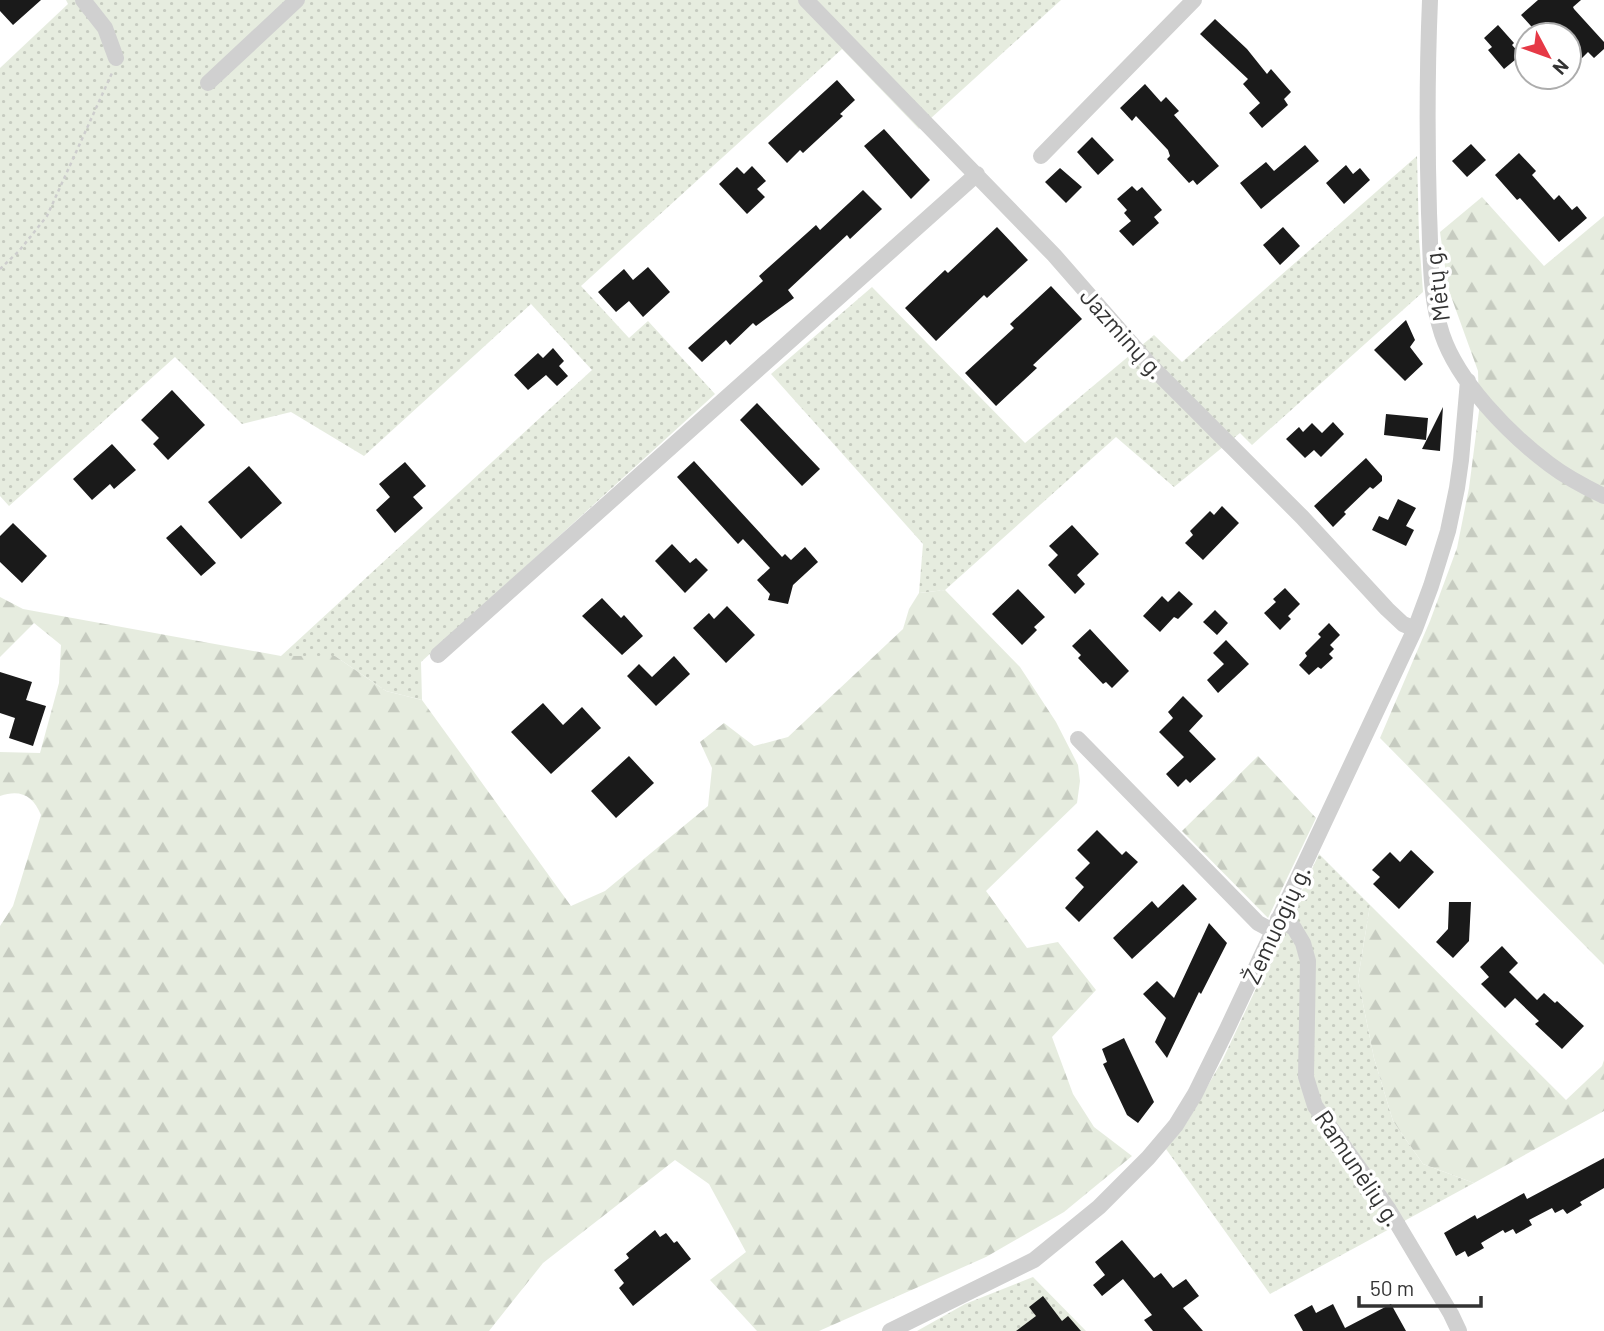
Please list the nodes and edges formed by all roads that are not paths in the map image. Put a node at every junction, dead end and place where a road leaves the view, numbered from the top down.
1 (83, 0) edge
2 (297, 0) edge
3 (806, 0) edge
4 (1194, 0) edge
5 (1430, 0) edge
6 (116, 58) road end
7 (208, 83) dead end
8 (1041, 156) dead end
9 (977, 174) junction
10 (1468, 381) junction
11 (1604, 496) edge
12 (1415, 629) junction
13 (438, 654) dead end
14 (1078, 739) dead end
15 (1276, 925) junction
16 (890, 1331) edge
17 (1459, 1331) edge

1 - 6 street
2 - 7 street
3 - 9 street, Jazminų g.
4 - 8 street
5 - 10 street, Mėtų g.
9 - 12 street, Jazminų g.
9 - 13 street
10 - 11 street, Mėtų g.
10 - 12 street, Žemuogių g.
12 - 15 street, Žemuogių g.
14 - 15 street, Ramunėlių g.
15 - 16 street, Žemuogių g.
15 - 17 street, Ramunėlių g.

